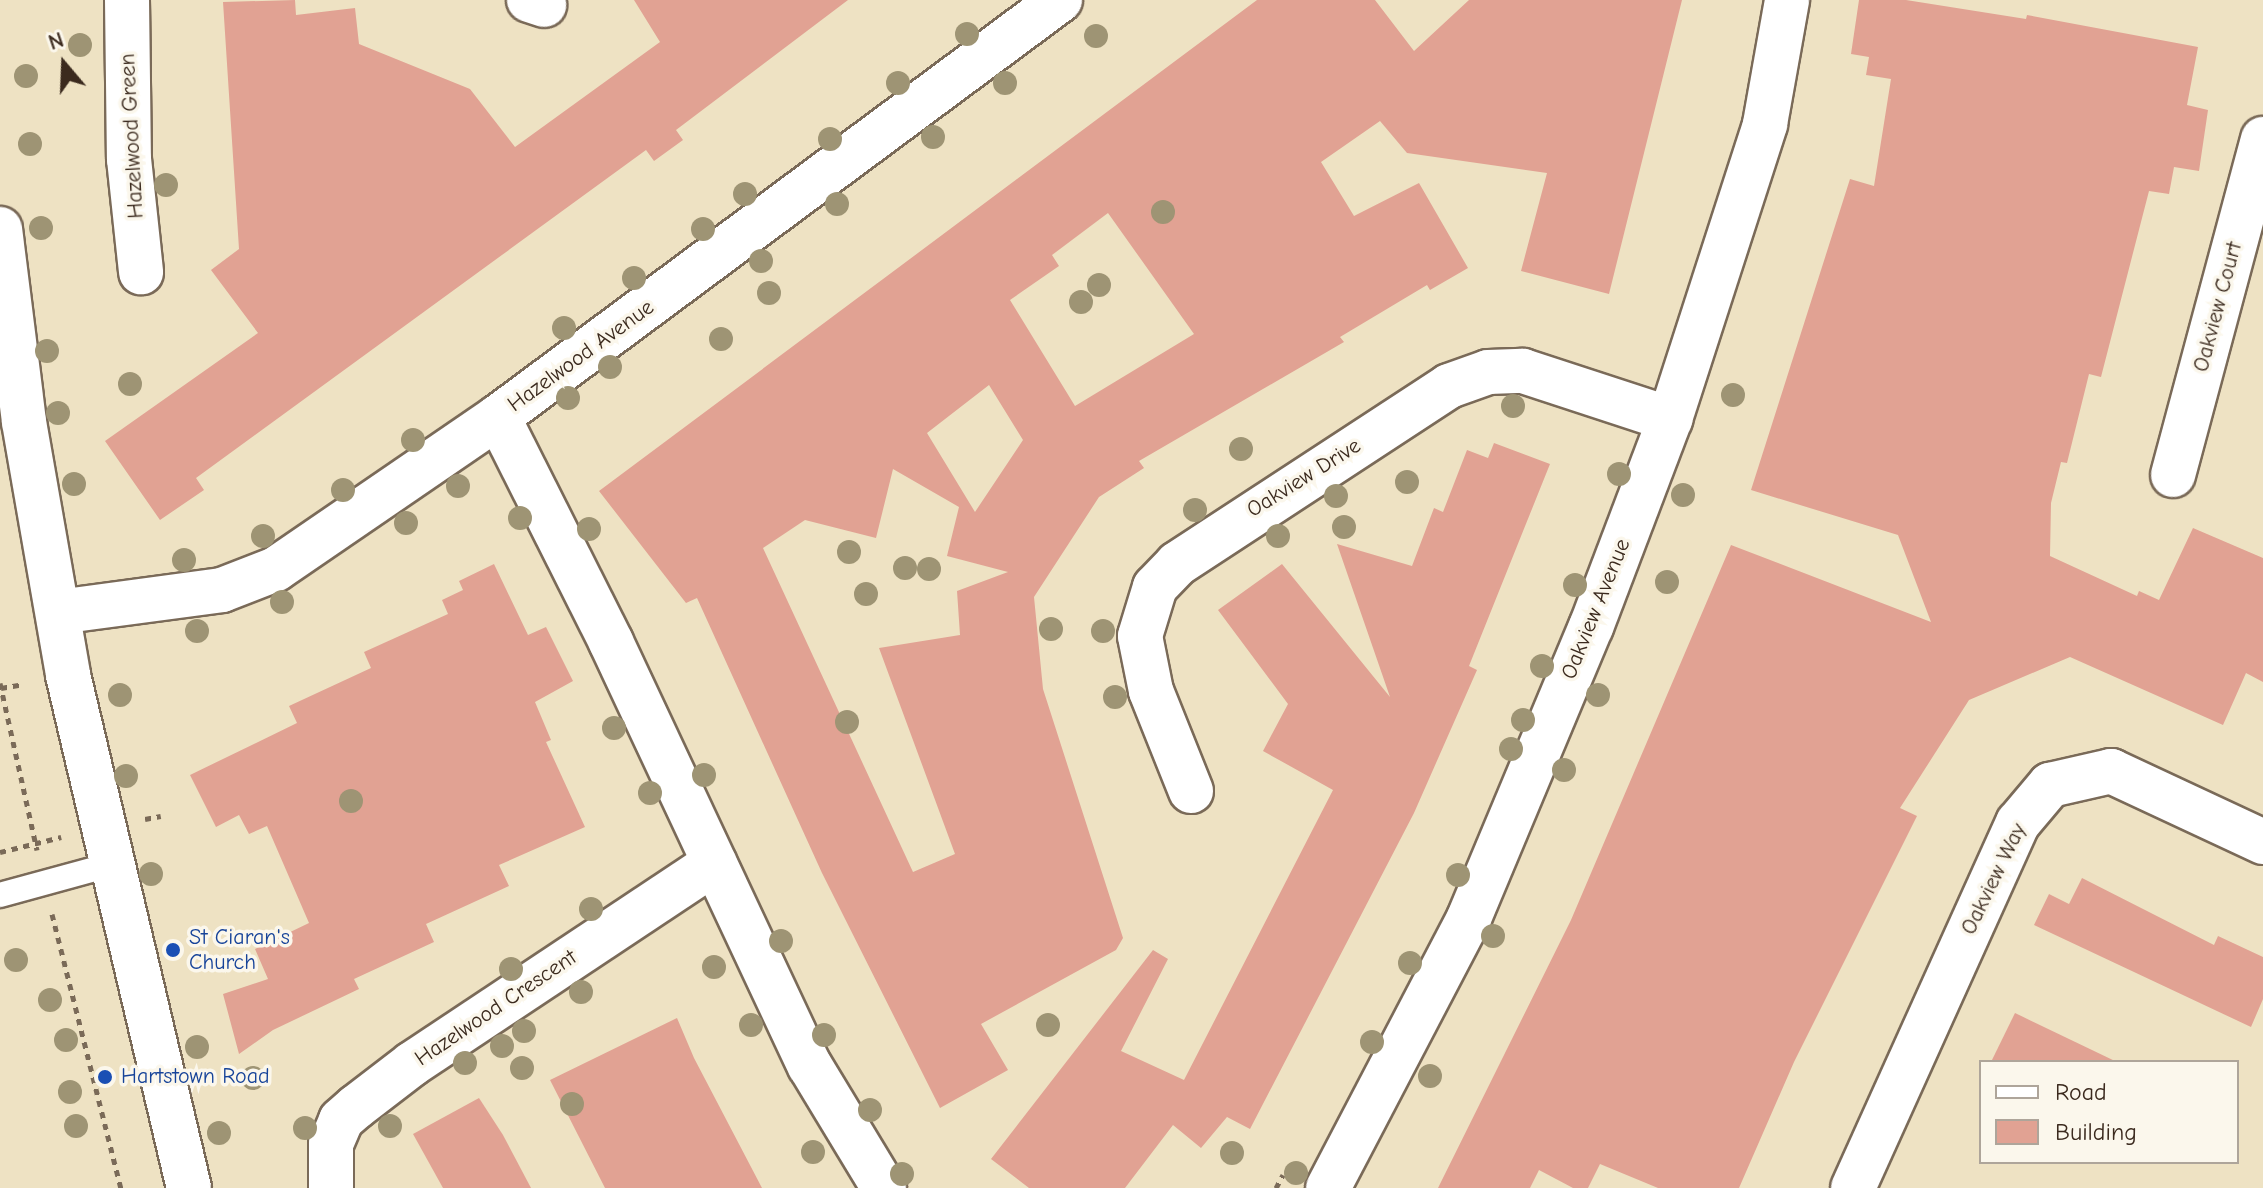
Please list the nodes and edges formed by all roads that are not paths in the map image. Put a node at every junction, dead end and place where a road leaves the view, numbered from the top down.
1 (127, 0) edge
2 (1060, 0) edge
3 (1787, 0) edge
4 (2263, 139) edge
5 (0, 229) edge
6 (141, 272) dead end
7 (498, 417) junction
8 (1670, 419) junction
9 (2173, 475) dead end
10 (58, 612) junction
11 (1191, 791) dead end
12 (2263, 842) edge
13 (714, 863) junction
14 (110, 865) junction
15 (0, 895) edge
16 (189, 1188) edge
17 (331, 1188) edge
18 (884, 1188) edge
19 (1328, 1188) edge
20 (1853, 1188) edge

1 - 6 street, Hazelwood Green
2 - 7 street, Hazelwood Avenue
3 - 8 street, Oakview Avenue
4 - 9 street, Oakview Court
5 - 10 street
7 - 10 street, Hazelwood Avenue
7 - 13 street
8 - 11 street, Oakview Drive
8 - 19 street, Oakview Avenue
10 - 14 street
12 - 20 street, Oakview Way
13 - 17 street, Hazelwood Crescent
13 - 18 street
14 - 15 lane
14 - 16 street

